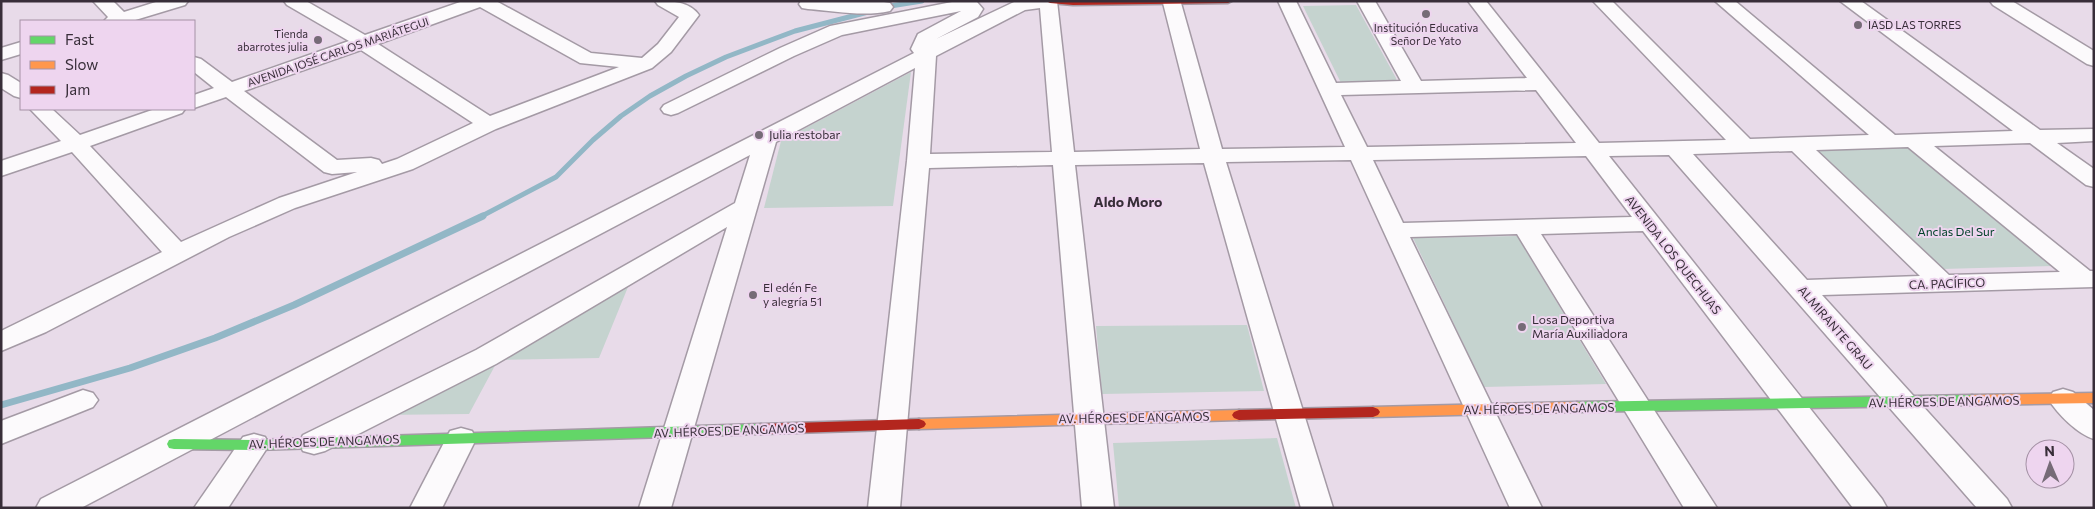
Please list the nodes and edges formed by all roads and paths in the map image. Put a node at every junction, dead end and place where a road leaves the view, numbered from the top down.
1 (102, 1) edge
2 (179, 1) edge
3 (293, 1) edge
4 (456, 1) edge
5 (482, 1) edge
6 (664, 1) edge
7 (1048, 1) edge
8 (1228, 1) edge
9 (1287, 1) edge
10 (1366, 1) edge
11 (1478, 1) edge
12 (1602, 1) edge
13 (1724, 1) edge
14 (1849, 1) edge
15 (1999, 1) edge
16 (1172, 2) edge
17 (808, 4) dead end
18 (883, 4) edge
19 (916, 14) junction
20 (117, 20) edge
21 (121, 20) edge
22 (359, 39) junction
23 (20, 48) edge
24 (1, 54) edge
25 (926, 55) junction
26 (2094, 60) edge
27 (195, 63) edge
28 (645, 64) junction
29 (1, 78) edge
30 (1541, 84) junction
31 (225, 86) junction
32 (1414, 87) junction
33 (1328, 88) junction
34 (20, 91) edge
35 (195, 92) edge
36 (195, 101) edge
37 (671, 109) dead end
38 (41, 110) edge
39 (143, 110) edge
40 (172, 110) edge
41 (488, 124) junction
42 (2094, 135) edge
43 (767, 136) junction
44 (2036, 138) junction
45 (71, 139) junction
46 (1914, 141) junction
47 (1888, 142) junction
48 (1797, 144) junction
49 (1743, 145) junction
50 (1675, 148) junction
51 (1590, 149) junction
52 (1359, 154) junction
53 (1213, 157) junction
54 (1, 158) edge
55 (1064, 158) junction
56 (918, 161) junction
57 (405, 164) junction
58 (1, 169) edge
59 (2094, 180) edge
60 (745, 207) junction
61 (1650, 224) junction
62 (1524, 227) junction
63 (1395, 230) junction
64 (177, 254) junction
65 (2089, 279) edge
66 (1942, 284) junction
67 (1800, 288) junction
68 (1, 342) edge
69 (2094, 398) edge
70 (83, 400) dead end
71 (2063, 400) junction
72 (1902, 403) junction
73 (1790, 404) junction
74 (1637, 407) junction
75 (1479, 409) junction
76 (1290, 414) junction
77 (1090, 419) junction
78 (892, 425) junction
79 (2094, 428) edge
80 (678, 432) junction
81 (1, 433) edge
82 (461, 439) junction
83 (314, 443) junction
84 (174, 444) junction
85 (254, 444) junction
86 (52, 508) edge
87 (210, 508) edge
88 (426, 508) edge
89 (655, 508) edge
90 (884, 508) edge
91 (1098, 508) edge
92 (1317, 508) edge
93 (1526, 508) edge
94 (1701, 508) edge
95 (1871, 508) edge
96 (1996, 508) edge

1 - 20 street
2 - 21 street
3 - 22 street
4 - 22 street, AVENIDA JOSÉ CARLOS MARIÁTEGUI
5 - 22 street, AVENIDA JOSÉ CARLOS MARIÁTEGUI
5 - 28 street
6 - 28 street
7 - 16 street
7 - 25 street
7 - 55 street
8 - 16 street
9 - 33 street
10 - 32 street
11 - 30 street, AVENIDA LOS QUECHUAS
12 - 49 street
13 - 47 street
14 - 44 street
15 - 26 street
16 - 53 street
17 - 18 street
18 - 19 street
19 - 25 street
19 - 37 street
22 - 31 street, AVENIDA JOSÉ CARLOS MARIÁTEGUI
22 - 41 street
23 - 24 street
25 - 43 street
25 - 56 street
27 - 31 street
28 - 41 street
29 - 34 street
30 - 32 street
30 - 51 street, AVENIDA LOS QUECHUAS
31 - 35 street, AVENIDA JOSÉ CARLOS MARIÁTEGUI
31 - 36 street, AVENIDA JOSÉ CARLOS MARIÁTEGUI
31 - 57 street
32 - 33 street
33 - 52 street
38 - 45 street
39 - 45 street
40 - 45 street
41 - 57 street
42 - 44 street
43 - 60 street
43 - 84 street
44 - 46 street
44 - 59 street
45 - 54 street
45 - 58 street
45 - 64 street
46 - 47 street
46 - 65 street
47 - 48 street
48 - 49 street
48 - 66 street
49 - 50 street
50 - 51 street
50 - 67 street, ALMIRANTE GRAU
51 - 52 street
51 - 61 street, AVENIDA LOS QUECHUAS
52 - 53 street
52 - 63 street
53 - 55 street
53 - 76 street
55 - 56 street
55 - 77 street
56 - 78 street
57 - 64 street
60 - 80 street
60 - 83 street
61 - 62 street
61 - 73 street, AVENIDA LOS QUECHUAS
62 - 63 street
62 - 74 street
63 - 75 street
64 - 68 street
65 - 66 street, CA. PACÍFICO
66 - 67 street, CA. PACÍFICO
67 - 72 street, ALMIRANTE GRAU
69 - 71 street, AV. HÉROES DE ANGAMOS
70 - 81 street
71 - 72 street, AV. HÉROES DE ANGAMOS
71 - 79 street
72 - 73 street, AV. HÉROES DE ANGAMOS
72 - 96 street, ALMIRANTE GRAU
73 - 74 street, AV. HÉROES DE ANGAMOS
73 - 95 street, AVENIDA LOS QUECHUAS
74 - 75 street, AV. HÉROES DE ANGAMOS
74 - 94 street
75 - 76 street, AV. HÉROES DE ANGAMOS
75 - 93 street
76 - 77 street, AV. HÉROES DE ANGAMOS
76 - 92 street
77 - 78 street, AV. HÉROES DE ANGAMOS
77 - 91 street
78 - 80 street, AV. HÉROES DE ANGAMOS
78 - 90 street
80 - 82 street, AV. HÉROES DE ANGAMOS
80 - 89 street
82 - 83 street, AV. HÉROES DE ANGAMOS
82 - 88 street
83 - 85 street, AV. HÉROES DE ANGAMOS
84 - 85 street, AV. HÉROES DE ANGAMOS
84 - 86 street
85 - 87 street

